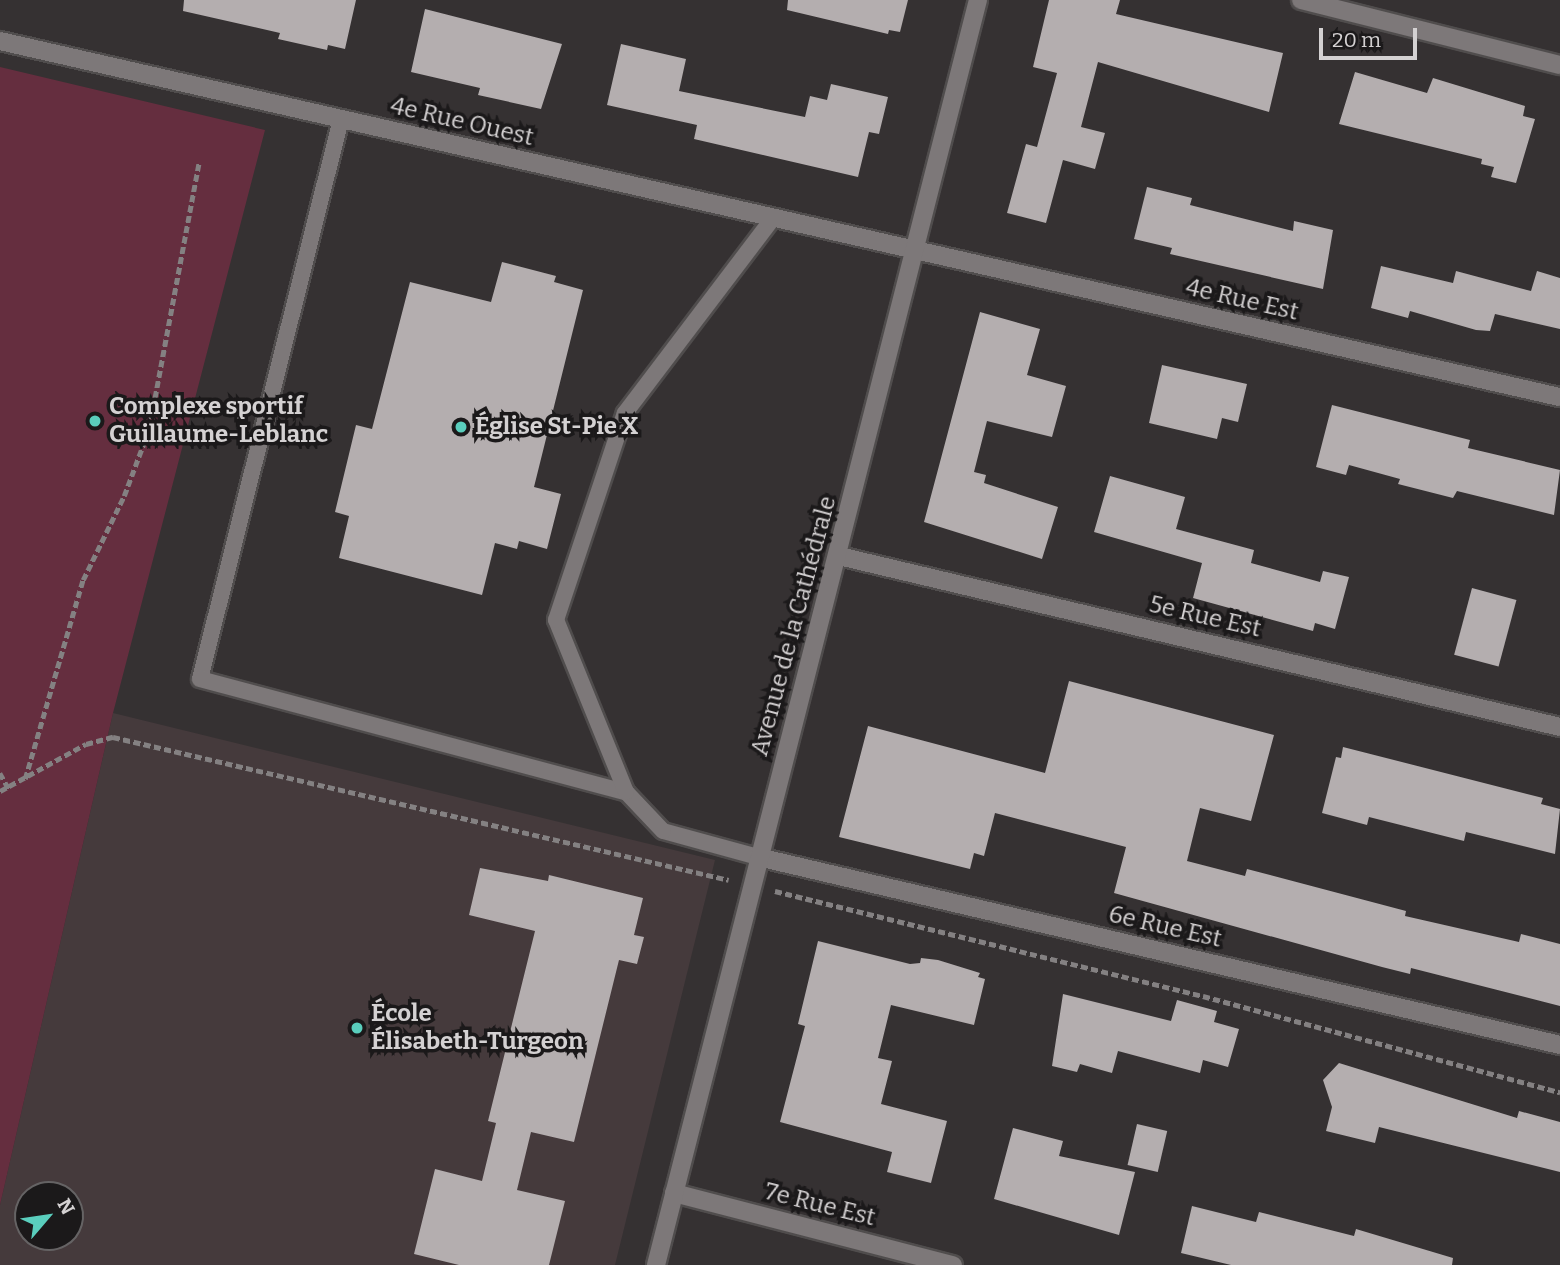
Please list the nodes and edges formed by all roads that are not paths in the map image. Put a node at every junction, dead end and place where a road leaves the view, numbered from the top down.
1 (978, 0) edge
2 (1301, 0) edge
3 (0, 41) edge
4 (1560, 65) edge
5 (341, 119) junction
6 (772, 219) junction
7 (913, 252) junction
8 (1560, 397) edge
9 (839, 556) junction
10 (1560, 727) edge
11 (626, 792) junction
12 (758, 857) junction
13 (1560, 1045) edge
14 (674, 1193) junction
15 (656, 1265) edge
16 (953, 1265) edge

1 - 7 street, Avenue de la Cathédrale
2 - 4 street
3 - 5 street, 4e Rue Ouest
5 - 6 street, 4e Rue Ouest
5 - 11 lane
6 - 7 street, 4e Rue Ouest
6 - 11 lane
7 - 8 street, 4e Rue Est
7 - 9 street, Avenue de la Cathédrale
9 - 10 street, 5e Rue Est
9 - 12 street, Avenue de la Cathédrale
11 - 12 lane
12 - 13 street, 6e Rue Est
12 - 14 street, Avenue de la Cathédrale
14 - 15 street, Avenue de la Cathédrale
14 - 16 street, 7e Rue Est

